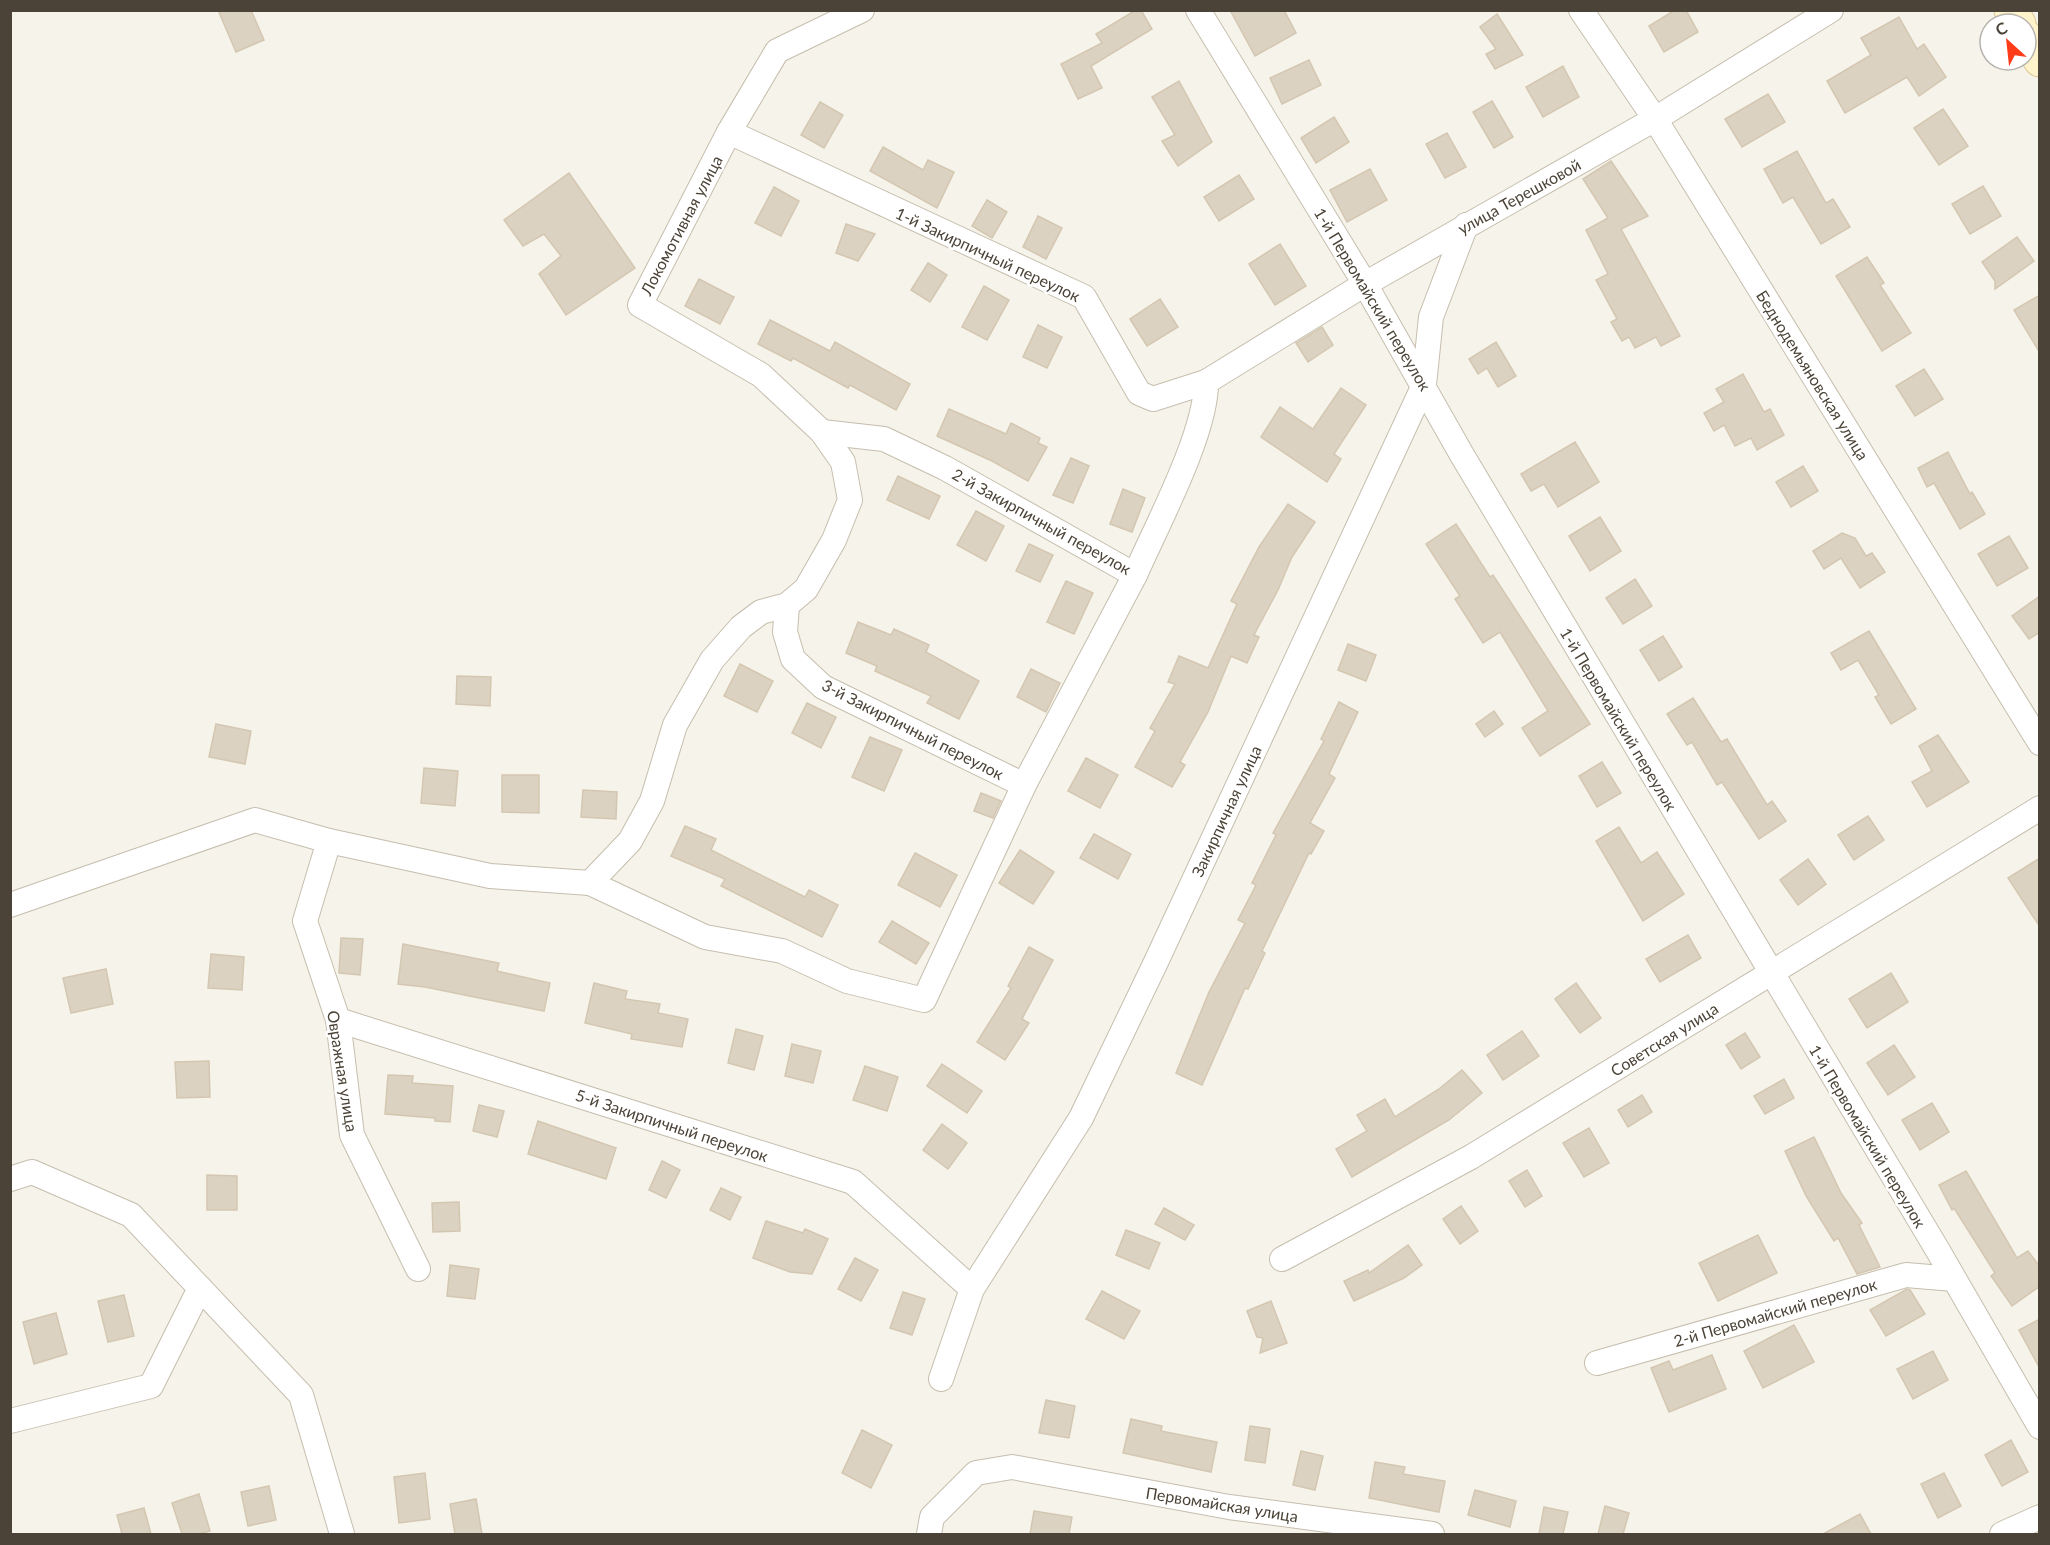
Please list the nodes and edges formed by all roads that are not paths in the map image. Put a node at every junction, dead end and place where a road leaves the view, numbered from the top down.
1 (862, 10) edge
2 (1198, 10) edge
3 (1581, 10) edge
4 (1831, 10) edge
5 (1655, 119) junction
6 (729, 132) junction
7 (1466, 225) junction
8 (1365, 284) junction
9 (1206, 382) junction
10 (1424, 385) junction
11 (822, 432) junction
12 (1135, 575) junction
13 (787, 605) junction
14 (2040, 743) edge
15 (1024, 785) junction
16 (2040, 808) edge
17 (329, 842) junction
18 (590, 883) junction
19 (10, 905) edge
20 (1770, 973) junction
21 (338, 1020) junction
22 (10, 1179) edge
23 (1282, 1259) dead end
24 (418, 1269) dead end
25 (1954, 1279) junction
26 (200, 1288) junction
27 (972, 1289) junction
28 (1597, 1363) dead end
29 (941, 1379) dead end
30 (10, 1421) edge
31 (2040, 1427) edge
32 (2040, 1517) edge
33 (342, 1534) edge
34 (928, 1534) edge
35 (1432, 1534) edge
36 (2002, 1534) edge

1 - 6 street, Локомотивная улица
2 - 8 street, 1-й Первомайский переулок
3 - 5 street, Беднодемьяновская улица
4 - 5 street, улица Терешковой
5 - 7 street, улица Терешковой
5 - 14 street, Беднодемьяновская улица
6 - 9 street, 1-й Закирпичный переулок
6 - 11 street, Локомотивная улица
7 - 8 street, улица Терешковой
7 - 10 street, Закирпичная улица
8 - 9 street, улица Терешковой
8 - 10 street, 1-й Первомайский переулок
9 - 12 street, 2-й Закирпичный переулок
10 - 20 street, 1-й Первомайский переулок
10 - 27 street, Закирпичная улица
11 - 12 street, 2-й Закирпичный переулок
11 - 13 street, Локомотивная улица
12 - 15 street
13 - 15 street, 3-й Закирпичный переулок
13 - 18 street, Локомотивная улица
15 - 18 street
16 - 20 street, Советская улица
17 - 18 street
17 - 19 street
17 - 21 street, Овражная улица
20 - 23 street, Советская улица
20 - 25 street, 1-й Первомайский переулок
21 - 24 street, Овражная улица
21 - 27 street, 5-й Закирпичный переулок
22 - 26 street
25 - 28 street, 2-й Первомайский переулок
25 - 31 street, 1-й Первомайский переулок
26 - 30 street
26 - 33 street
27 - 29 street, Закирпичная улица
32 - 36 street
34 - 35 street, Первомайская улица

